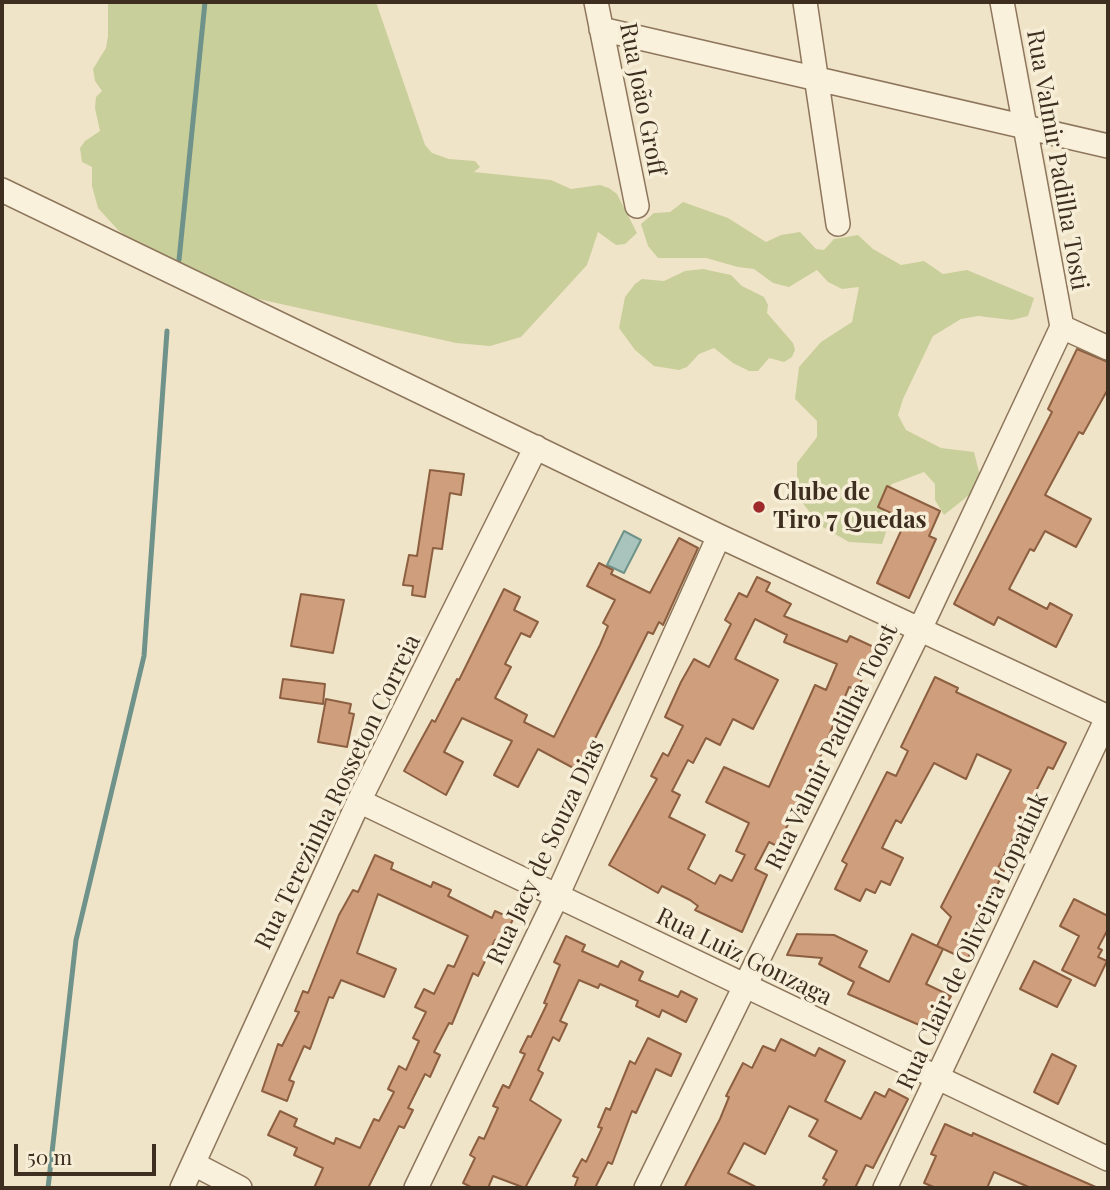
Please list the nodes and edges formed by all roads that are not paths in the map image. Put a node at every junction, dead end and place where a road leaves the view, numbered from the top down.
1 (596, 2) edge
2 (805, 2) edge
3 (1002, 2) edge
4 (601, 29) junction
5 (818, 79) junction
6 (1023, 127) junction
7 (1108, 146) edge
8 (2, 190) edge
9 (637, 206) dead end
10 (838, 224) dead end
11 (1062, 327) junction
12 (1108, 348) edge
13 (536, 447) junction
14 (719, 536) junction
15 (921, 627) junction
16 (1108, 717) edge
17 (359, 801) junction
18 (557, 896) junction
19 (744, 986) junction
20 (937, 1079) junction
21 (1108, 1159) edge
22 (194, 1164) junction
23 (182, 1188) edge
24 (240, 1188) edge
25 (416, 1188) edge
26 (646, 1188) edge
27 (886, 1188) edge

1 - 4 street, Rua João Groff
2 - 5 street
3 - 6 street, Rua Valmir Padilha Tosti
4 - 5 street
4 - 9 street, Rua João Groff
5 - 6 street
5 - 10 street
6 - 7 street
6 - 11 street, Rua Valmir Padilha Tosti
8 - 13 street
11 - 12 street
11 - 15 street, Rua Valmir Padilha Toost
13 - 14 street
13 - 17 street, Rua Terezinha Rosseton Correia
14 - 15 street
14 - 18 street, Rua Jacy de Souza Dias
15 - 16 street
15 - 19 street, Rua Valmir Padilha Toost
16 - 20 street, Rua Clair de Oliveira Lopatiuk
17 - 18 street, Rua Luiz Gonzaga
17 - 22 street, Rua Terezinha Rosseton Correia
18 - 19 street, Rua Luiz Gonzaga
18 - 25 street, Rua Jacy de Souza Dias
19 - 20 street, Rua Luiz Gonzaga
19 - 26 street, Rua Valmir Padilha Toost
20 - 21 street, Rua Luiz Gonzaga
20 - 27 street, Rua Clair de Oliveira Lopatiuk
22 - 23 street, Rua Terezinha Rosseton Correia
22 - 24 street

